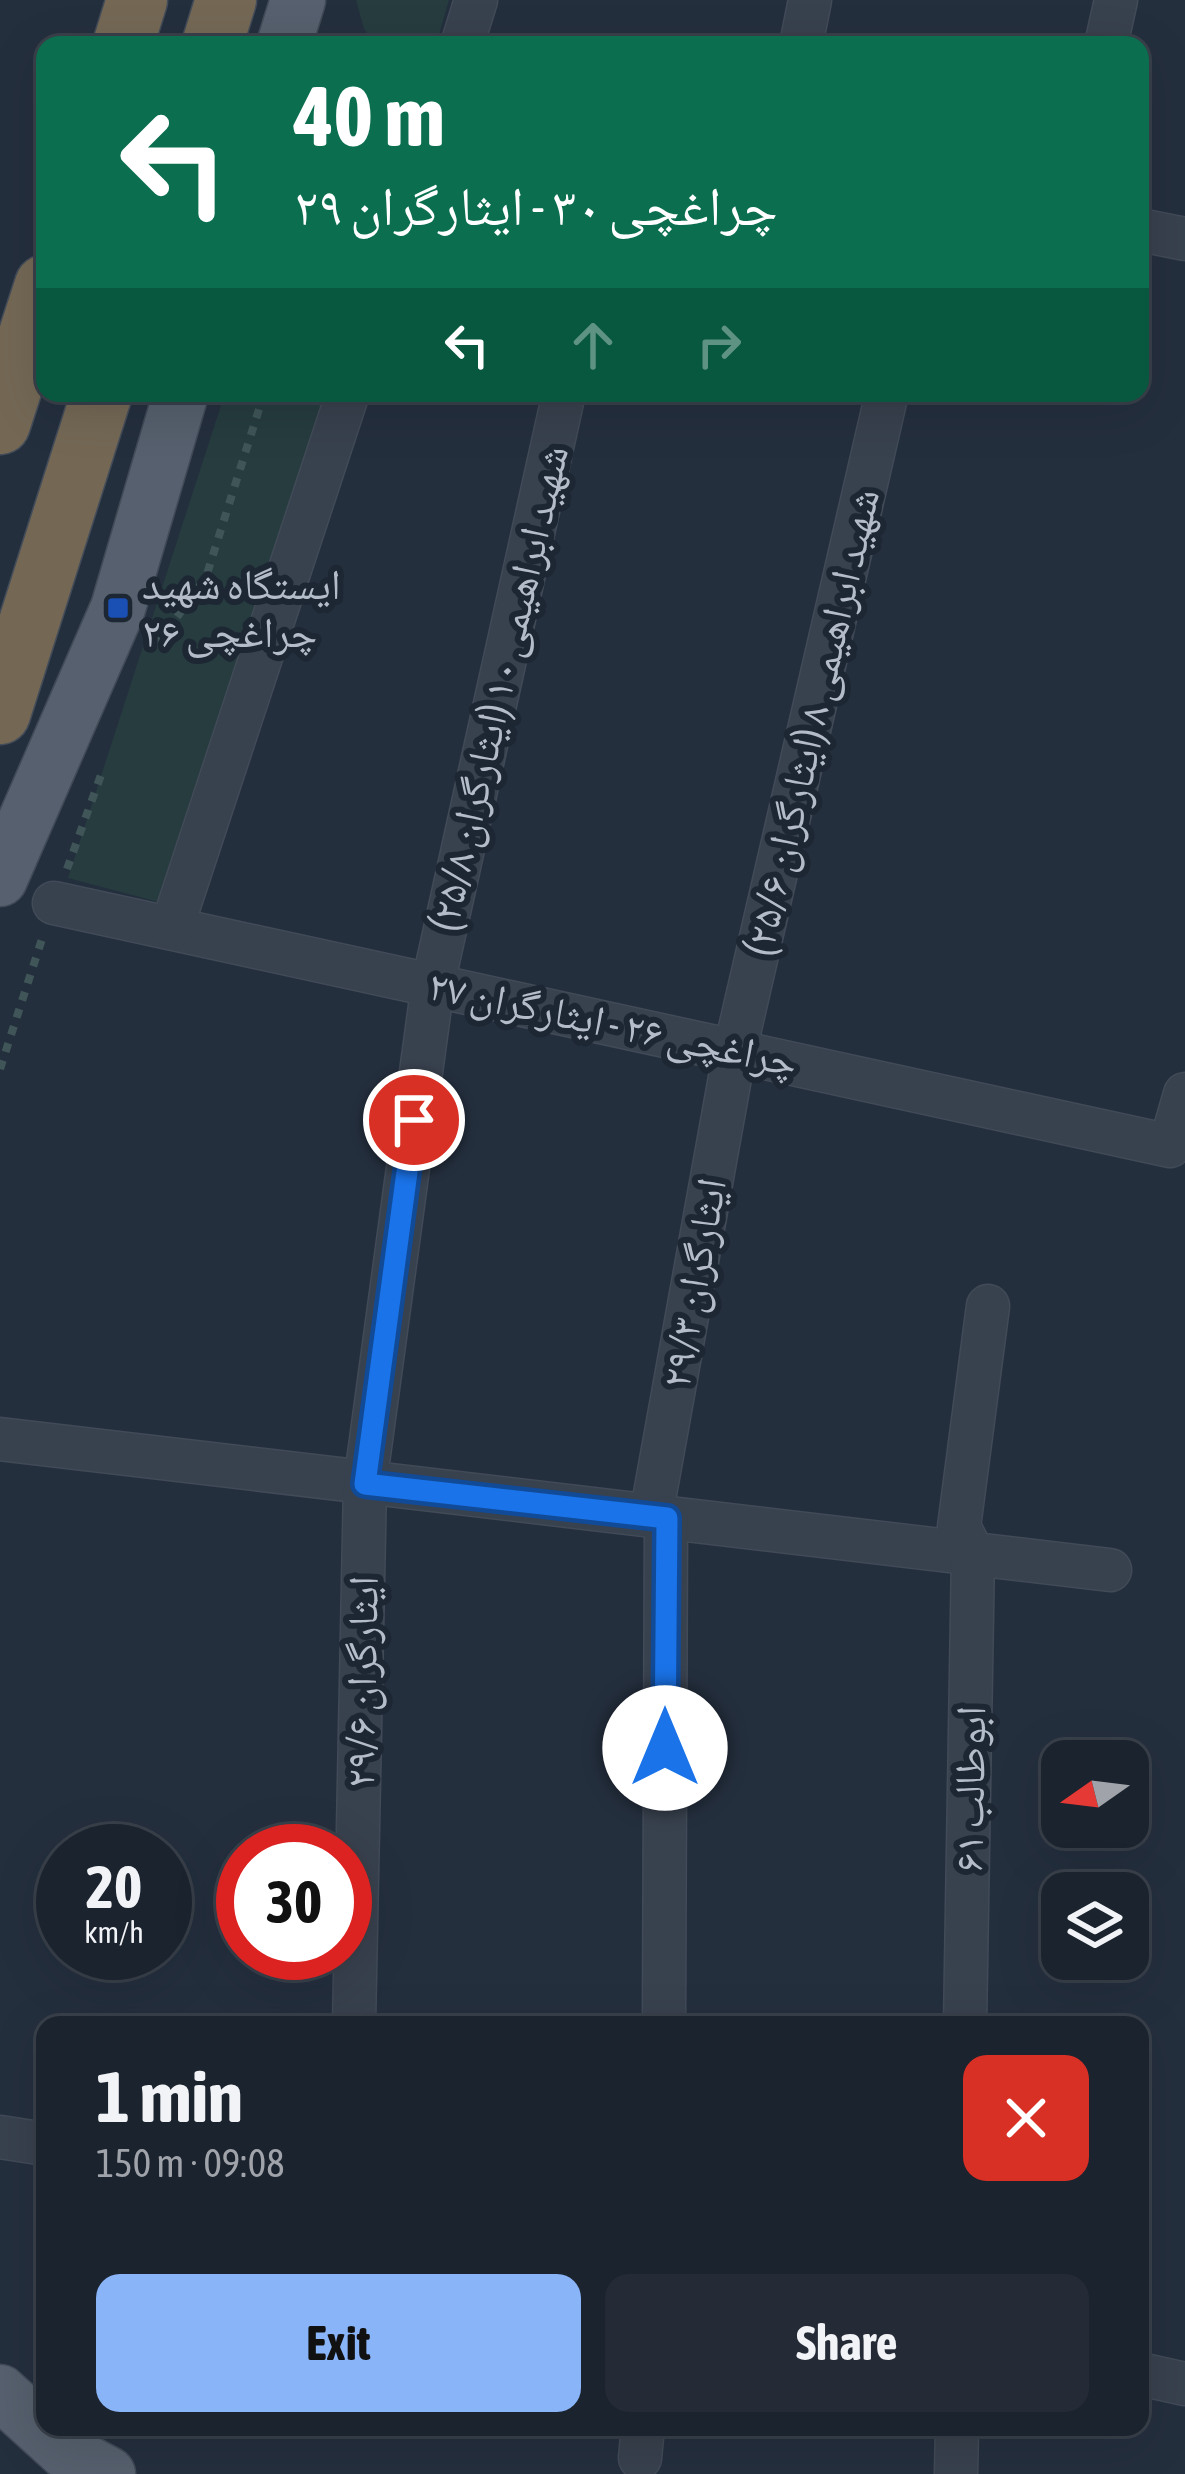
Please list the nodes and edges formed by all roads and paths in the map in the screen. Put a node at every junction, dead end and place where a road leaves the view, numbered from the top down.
1 (137, 0) edge
2 (226, 0) edge
3 (298, 0) edge
4 (476, 0) edge
5 (810, 0) edge
6 (1115, 0) edge
7 (126, 36) edge
8 (215, 36) edge
9 (287, 36) edge
10 (465, 36) edge
11 (803, 36) edge
12 (1108, 36) edge
13 (1149, 232) edge
14 (1185, 239) edge
15 (36, 313) edge
16 (99, 402) edge
17 (179, 402) edge
18 (259, 402) edge
19 (345, 402) edge
20 (562, 402) edge
21 (885, 402) edge
22 (0, 424) edge
23 (154, 649) dead end
24 (0, 714) edge
25 (109, 753) dead end
26 (0, 879) edge
27 (54, 903) junction
28 (172, 927) junction
29 (433, 984) junction
30 (735, 1050) junction
31 (0, 1069) edge
32 (1185, 1094) edge
33 (988, 1306) dead end
34 (0, 1439) edge
35 (365, 1484) junction
36 (659, 1517) junction
37 (973, 1554) junction
38 (1110, 1570) dead end
39 (354, 2016) edge
40 (664, 2016) edge
41 (965, 2016) edge
42 (0, 2137) edge
43 (36, 2143) edge
44 (1149, 2376) edge
45 (1185, 2384) edge
46 (0, 2392) edge
47 (36, 2425) edge
48 (48, 2436) edge
49 (957, 2436) edge
50 (108, 2474) edge
51 (956, 2474) edge

1 - 7 highway
2 - 8 highway
3 - 9 main road
4 - 10 street
5 - 11 street
6 - 12 street
13 - 14 street
15 - 22 highway
16 - 24 highway
17 - 26 main road
18 - 23 path
19 - 28 street
20 - 29 street, شهید ابراهیمی ۱۰ (ایثارگران ۲۵/۸)
21 - 30 street, شهید ابراهیمی ۸ (ایثارگران ۲۵/۶)
25 - 27 path
27 - 28 street, چراغچی ۲۶ - ایثارگران ۲۷
27 - 31 path
28 - 29 street, چراغچی ۲۶ - ایثارگران ۲۷
29 - 30 street, چراغچی ۲۶ - ایثارگران ۲۷
29 - 35 street, شهید ابراهیمی ۱۰ (ایثارگران ۲۵/۸)
30 - 32 street, چراغچی ۲۶ - ایثارگران ۲۷
30 - 36 street, ایثارگران ۲۹/۳
33 - 37 street, ابوطالب ۶۱
34 - 35 street
35 - 36 street
35 - 39 street, ایثارگران ۲۹/۶
36 - 37 street
36 - 40 street, ایثارگران ۲۹/۳
37 - 38 street
37 - 41 street, ابوطالب ۶۱
42 - 43 street
44 - 45 street
46 - 47 main road
48 - 50 main road
49 - 51 street

